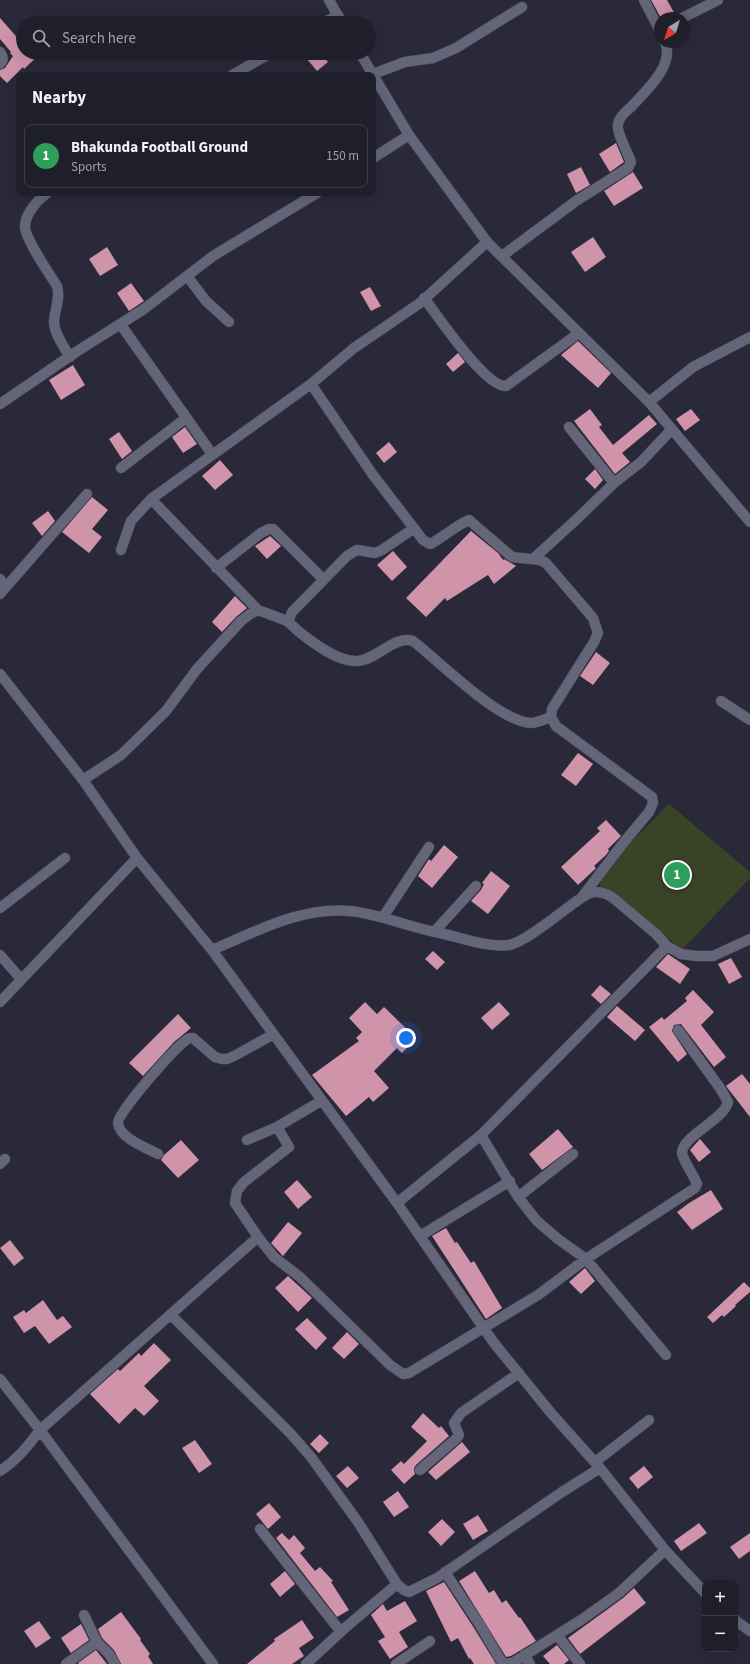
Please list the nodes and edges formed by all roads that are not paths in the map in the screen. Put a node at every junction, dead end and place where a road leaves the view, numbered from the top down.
1 (329, 0) edge
2 (644, 0) edge
3 (718, 0) edge
4 (522, 7) dead end
5 (690, 14) edge
6 (338, 16) edge
7 (654, 18) edge
8 (666, 48) edge
9 (0, 52) edge
10 (259, 60) edge
11 (364, 60) edge
12 (0, 64) edge
13 (237, 72) edge
14 (372, 72) edge
15 (376, 73) edge
16 (376, 79) edge
17 (409, 135) junction
18 (376, 156) edge
19 (44, 196) edge
20 (312, 196) edge
21 (488, 242) junction
22 (502, 256) junction
23 (188, 276) junction
24 (424, 298) junction
25 (229, 322) dead end
26 (121, 325) junction
27 (579, 333) junction
28 (750, 337) edge
29 (70, 357) junction
30 (311, 384) junction
31 (649, 402) junction
32 (0, 404) edge
33 (186, 418) junction
34 (569, 427) dead end
35 (672, 429) junction
36 (212, 454) junction
37 (121, 468) dead end
38 (614, 483) junction
39 (87, 494) dead end
40 (151, 499) junction
41 (750, 522) edge
42 (413, 529) junction
43 (121, 550) dead end
44 (533, 559) junction
45 (216, 568) junction
46 (323, 579) junction
47 (2, 587) edge
48 (258, 610) junction
49 (288, 622) junction
50 (0, 674) edge
51 (721, 701) dead end
52 (551, 717) junction
53 (750, 720) edge
54 (83, 780) junction
55 (429, 847) dead end
56 (65, 858) dead end
57 (137, 858) junction
58 (476, 886) dead end
59 (582, 897) junction
60 (0, 908) edge
61 (383, 917) junction
62 (434, 932) junction
63 (750, 939) edge
64 (667, 946) junction
65 (212, 950) junction
66 (0, 955) edge
67 (21, 979) junction
68 (0, 1002) edge
69 (678, 1030) dead end
70 (272, 1035) junction
71 (321, 1101) junction
72 (277, 1127) junction
73 (481, 1135) junction
74 (247, 1140) dead end
75 (158, 1154) dead end
76 (573, 1154) dead end
77 (510, 1181) junction
78 (518, 1197) junction
79 (396, 1203) junction
80 (420, 1236) junction
81 (258, 1237) junction
82 (586, 1259) junction
83 (171, 1315) junction
84 (482, 1328) junction
85 (666, 1355) dead end
86 (518, 1372) junction
87 (0, 1379) edge
88 (649, 1420) dead end
89 (40, 1430) junction
90 (597, 1465) junction
91 (420, 1470) dead end
92 (0, 1471) edge
93 (260, 1528) dead end
94 (665, 1550) junction
95 (445, 1572) junction
96 (397, 1584) junction
97 (702, 1590) edge
98 (84, 1615) dead end
99 (738, 1622) edge
100 (750, 1631) edge
101 (341, 1632) junction
102 (557, 1635) junction
103 (430, 1641) dead end
104 (97, 1642) junction
105 (524, 1655) junction
106 (66, 1664) edge
107 (115, 1664) edge
108 (213, 1664) edge
109 (306, 1664) edge
110 (396, 1664) edge
111 (530, 1664) edge
112 (580, 1664) edge

1 - 6 street
2 - 7 street
3 - 5 street
4 - 15 street
8 - 22 street
9 - 12 street
10 - 13 street
11 - 14 street
16 - 17 street
17 - 18 street
17 - 21 street
19 - 29 street
20 - 23 street
21 - 22 street
21 - 24 street
22 - 27 street
23 - 25 street
23 - 26 street
24 - 27 street
24 - 30 street
26 - 29 street
26 - 33 street
27 - 31 street
28 - 31 street
29 - 32 street
30 - 36 street
30 - 42 street
31 - 35 street
33 - 36 street
33 - 37 street
34 - 38 street
35 - 38 street
35 - 41 street
36 - 40 street
38 - 44 street
39 - 47 street
40 - 43 street
40 - 45 street
42 - 44 street
42 - 46 street
44 - 52 street
45 - 46 street
45 - 48 street
46 - 49 street
48 - 49 street
48 - 54 street
49 - 52 street
50 - 54 street
51 - 53 street
52 - 59 street
54 - 57 street
55 - 61 street
56 - 60 street
57 - 65 street
57 - 67 street
58 - 62 street
59 - 62 street
59 - 64 street
61 - 62 street
61 - 65 street
63 - 64 street
64 - 73 street
65 - 70 street
66 - 67 street
67 - 68 street
69 - 82 street
70 - 71 street
70 - 75 street
71 - 72 street
71 - 79 street
72 - 74 street
72 - 81 street
73 - 77 street
73 - 79 street
76 - 78 street
77 - 78 street
77 - 80 street
78 - 82 street
79 - 80 street
80 - 84 street
81 - 83 street
81 - 84 street
82 - 84 street
82 - 85 street
83 - 89 street
83 - 96 street
84 - 86 street
86 - 90 street
86 - 91 street
87 - 89 street
88 - 90 street
89 - 92 street
89 - 108 street
90 - 94 street
90 - 95 street
93 - 101 street
94 - 97 street
94 - 102 street
95 - 96 street
95 - 105 street
96 - 101 street
98 - 104 street
99 - 100 street
101 - 109 street
102 - 105 street
102 - 112 street
103 - 110 street
104 - 106 street
104 - 107 street
105 - 111 street

